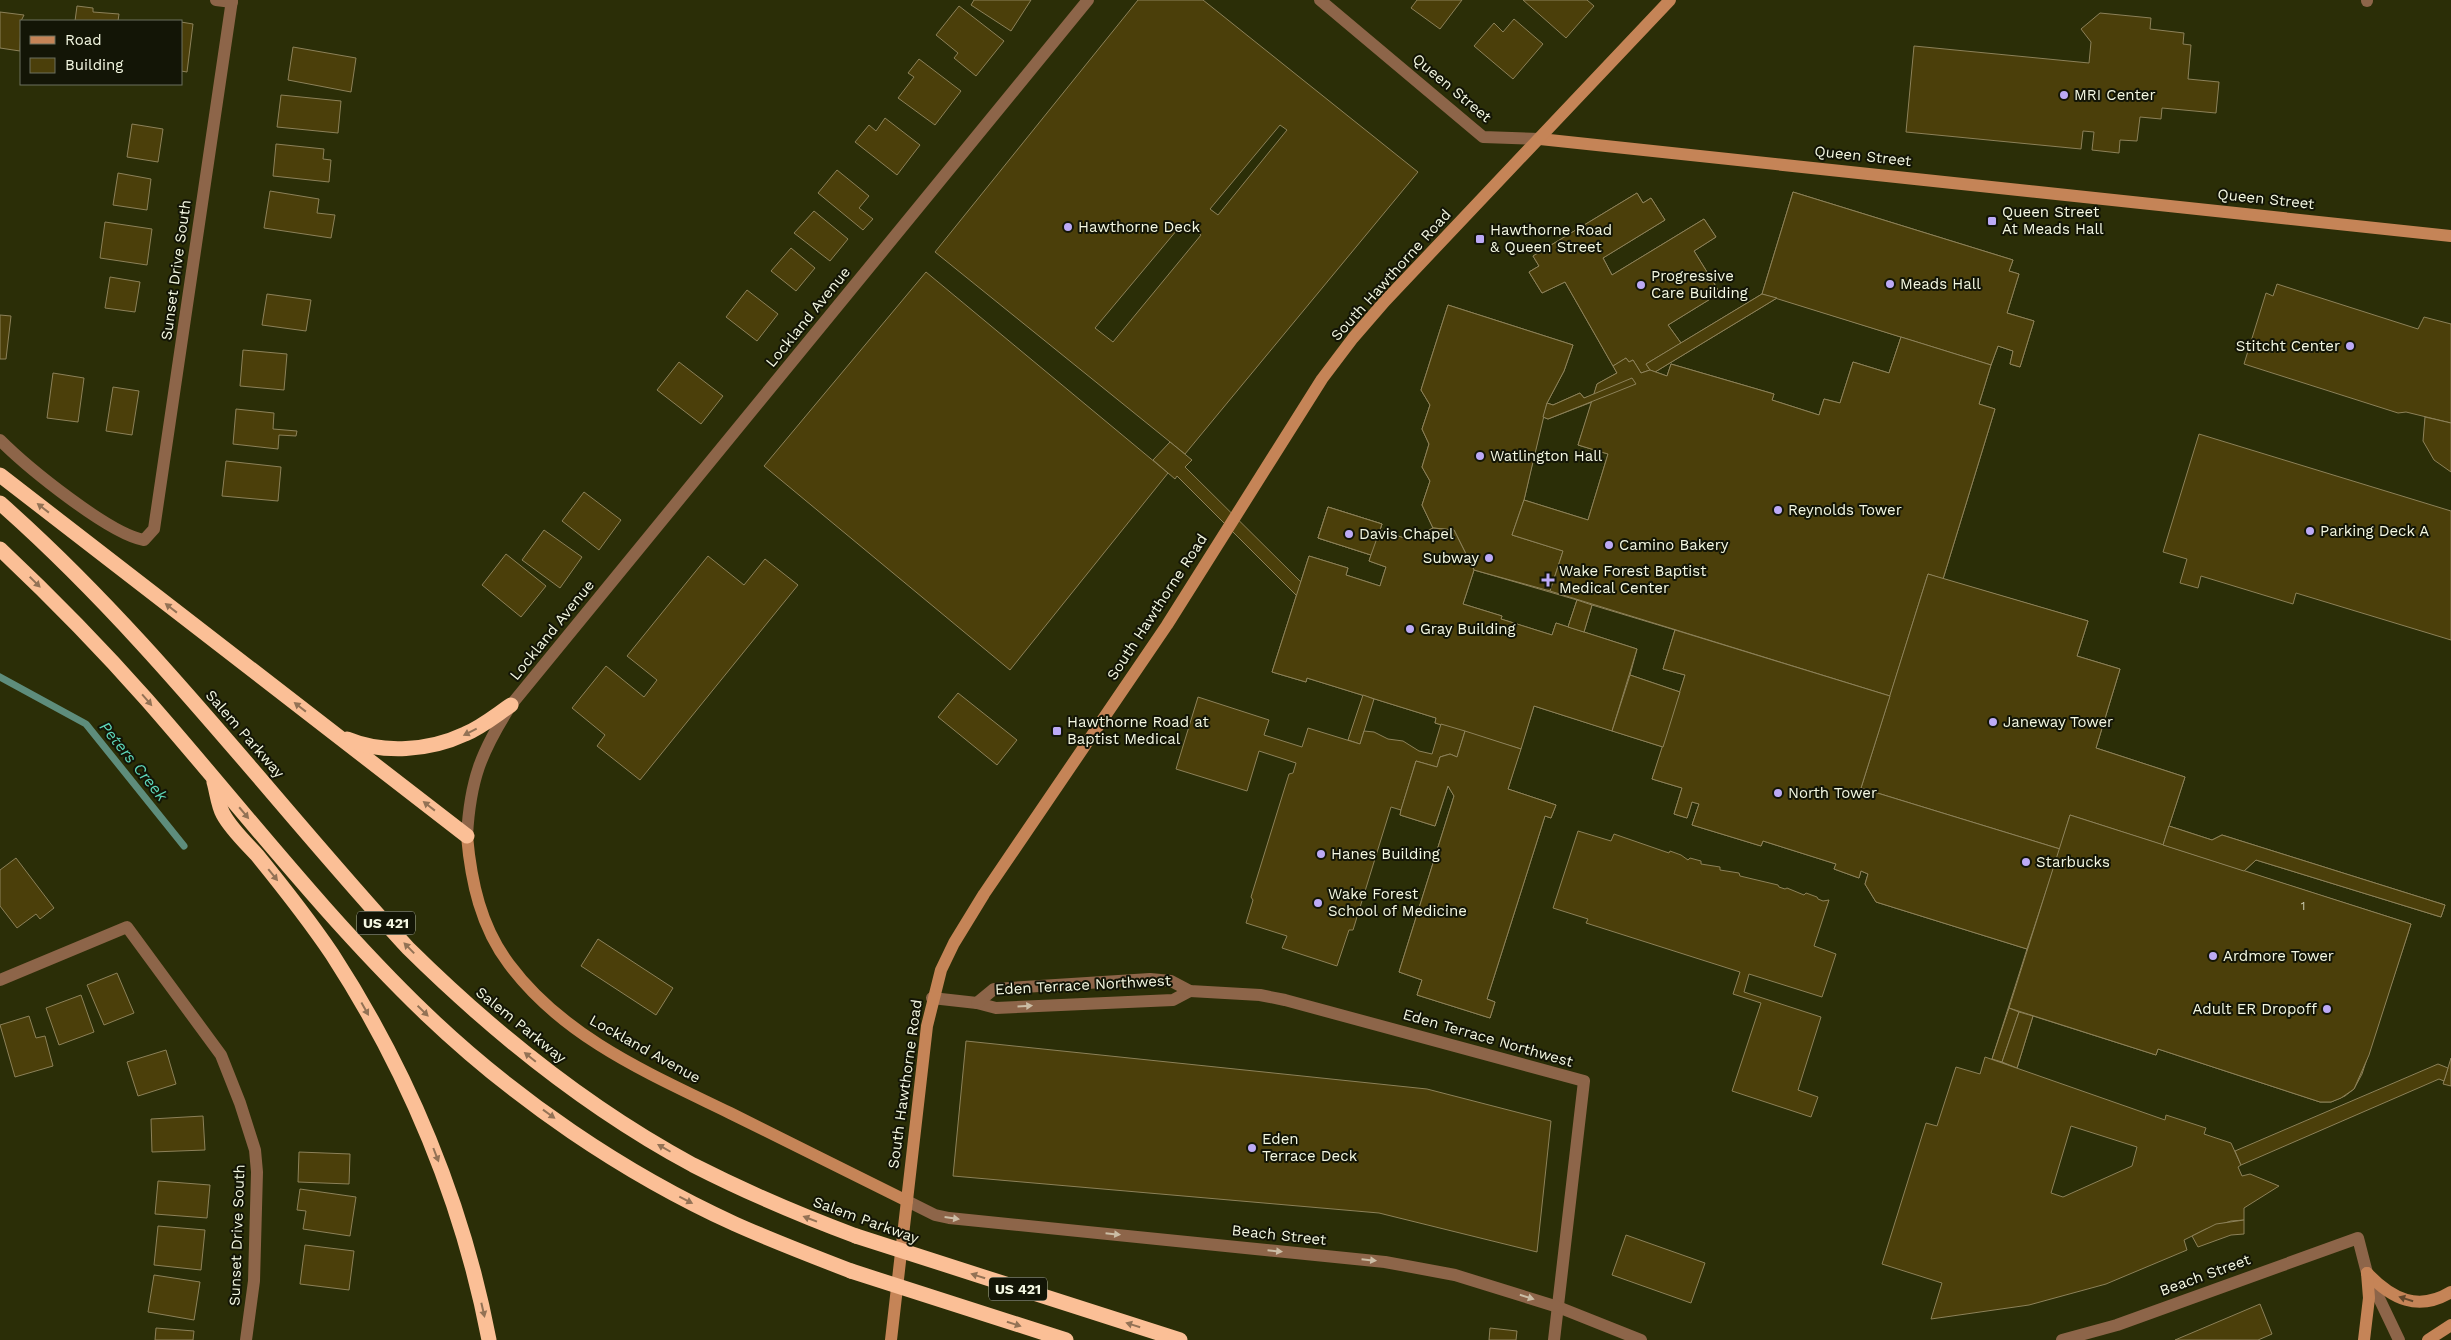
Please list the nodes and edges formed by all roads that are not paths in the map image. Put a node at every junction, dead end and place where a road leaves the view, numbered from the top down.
1 (216, 0) edge
2 (1088, 0) edge
3 (1320, 0) edge
4 (1670, 0) edge
5 (232, 1) edge
6 (1540, 138) junction
7 (2451, 236) edge
8 (0, 440) edge
9 (0, 475) edge
10 (0, 503) edge
11 (0, 549) edge
12 (511, 705) junction
13 (336, 734) junction
14 (212, 776) junction
15 (467, 836) junction
16 (0, 980) edge
17 (1190, 991) junction
18 (932, 998) junction
19 (977, 1003) junction
20 (907, 1201) junction
21 (2368, 1273) junction
22 (2451, 1292) edge
23 (1558, 1307) junction
24 (2451, 1325) edge
25 (246, 1340) edge
26 (489, 1340) edge
27 (891, 1340) edge
28 (1066, 1340) edge
29 (1180, 1340) edge
30 (1554, 1340) edge
31 (1641, 1340) edge
32 (2062, 1340) edge
33 (2364, 1340) edge
34 (2399, 1340) edge
35 (2428, 1340) edge

1 - 5 street
2 - 12 street, Lockland Avenue
3 - 6 street, Queen Street
4 - 6 main road, South Hawthorne Road
5 - 8 street, Sunset Drive South
6 - 7 main road, Queen Street
6 - 18 main road, South Hawthorne Road
13 -> 9 highway
29 -> 10 highway, Salem Parkway / US 421, bridge
11 -> 14 highway, US 421
12 -> 13 highway
12 - 15 street, Lockland Avenue
15 -> 13 highway
14 -> 26 highway
14 -> 28 highway, US 421, bridge
15 - 20 main road, Lockland Avenue
16 - 25 street, Sunset Drive South
19 -> 17 street, Eden Terrace Northwest
17 - 19 street, Eden Terrace Northwest
17 - 23 street, Eden Terrace Northwest
18 - 19 street, Eden Terrace Northwest
18 - 20 main road, South Hawthorne Road
20 -> 23 street, Beach Street
20 - 27 main road, South Hawthorne Road
22 -> 21 main road
21 - 32 street, Beach Street
21 - 33 main road
21 - 34 street
23 - 30 street
23 - 31 street, Beach Street
24 - 35 main road

